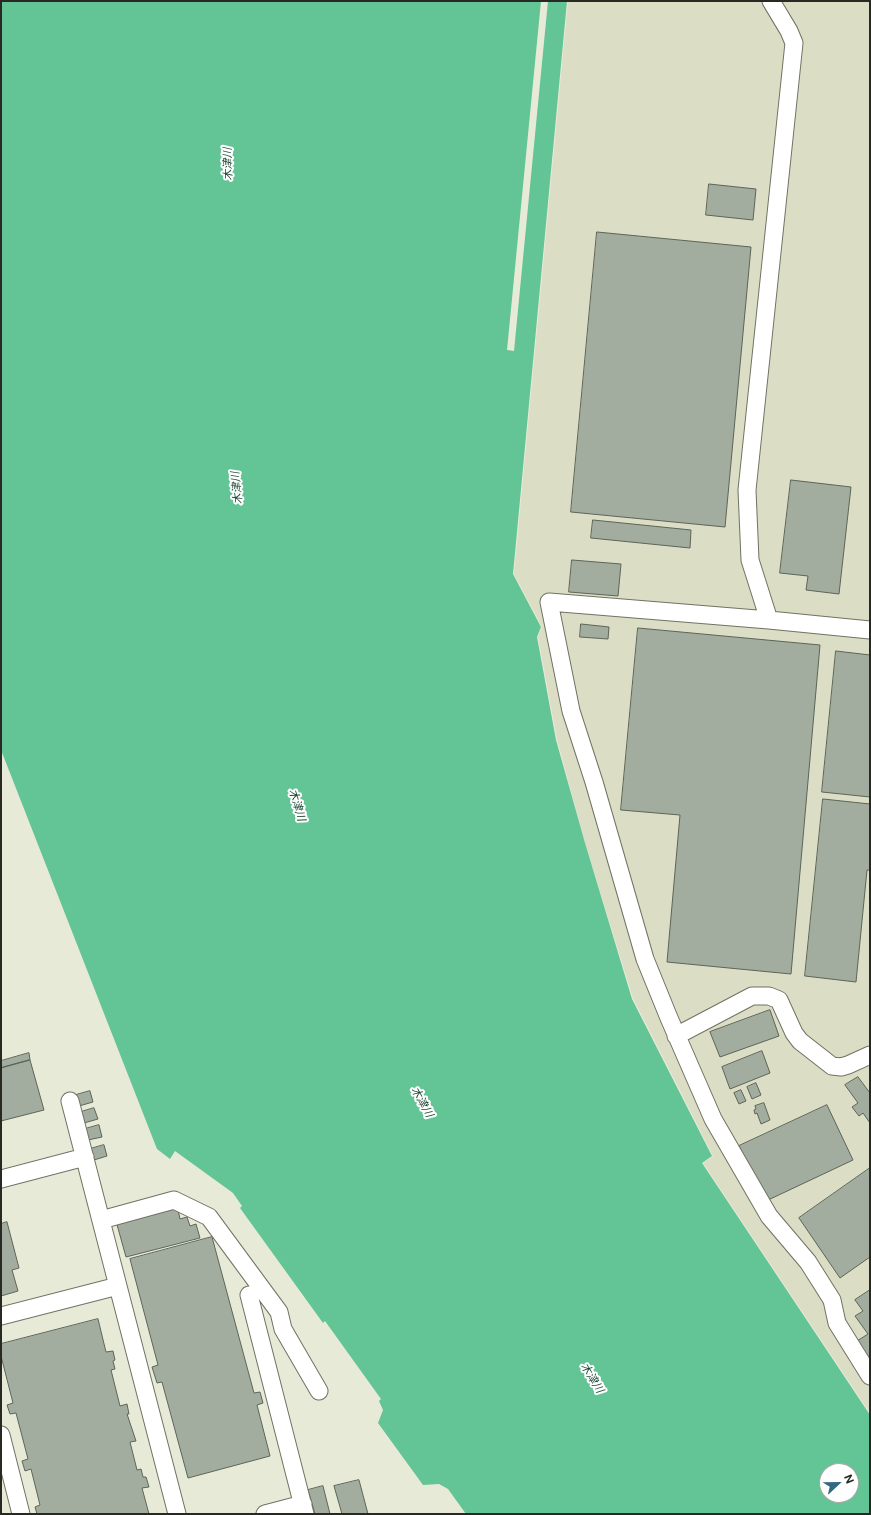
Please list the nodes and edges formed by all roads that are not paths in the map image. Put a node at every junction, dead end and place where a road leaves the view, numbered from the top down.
1 (771, 1) edge
2 (769, 620) junction
3 (870, 630) edge
4 (676, 1036) junction
5 (870, 1055) edge
6 (70, 1101) dead end
7 (84, 1157) junction
8 (1, 1179) edge
9 (101, 1220) junction
10 (118, 1286) junction
11 (249, 1295) dead end
12 (1, 1316) edge
13 (870, 1376) edge
14 (319, 1391) dead end
15 (1, 1435) edge
16 (304, 1509) edge
17 (21, 1514) edge
18 (177, 1514) edge
19 (265, 1514) edge

1 - 2 lane
2 - 3 lane
2 - 4 lane
4 - 5 lane
4 - 13 lane
6 - 7 lane
7 - 8 lane
7 - 9 lane
9 - 10 lane
9 - 14 lane
10 - 12 lane
10 - 18 lane
11 - 16 lane
15 - 17 lane
16 - 19 lane

